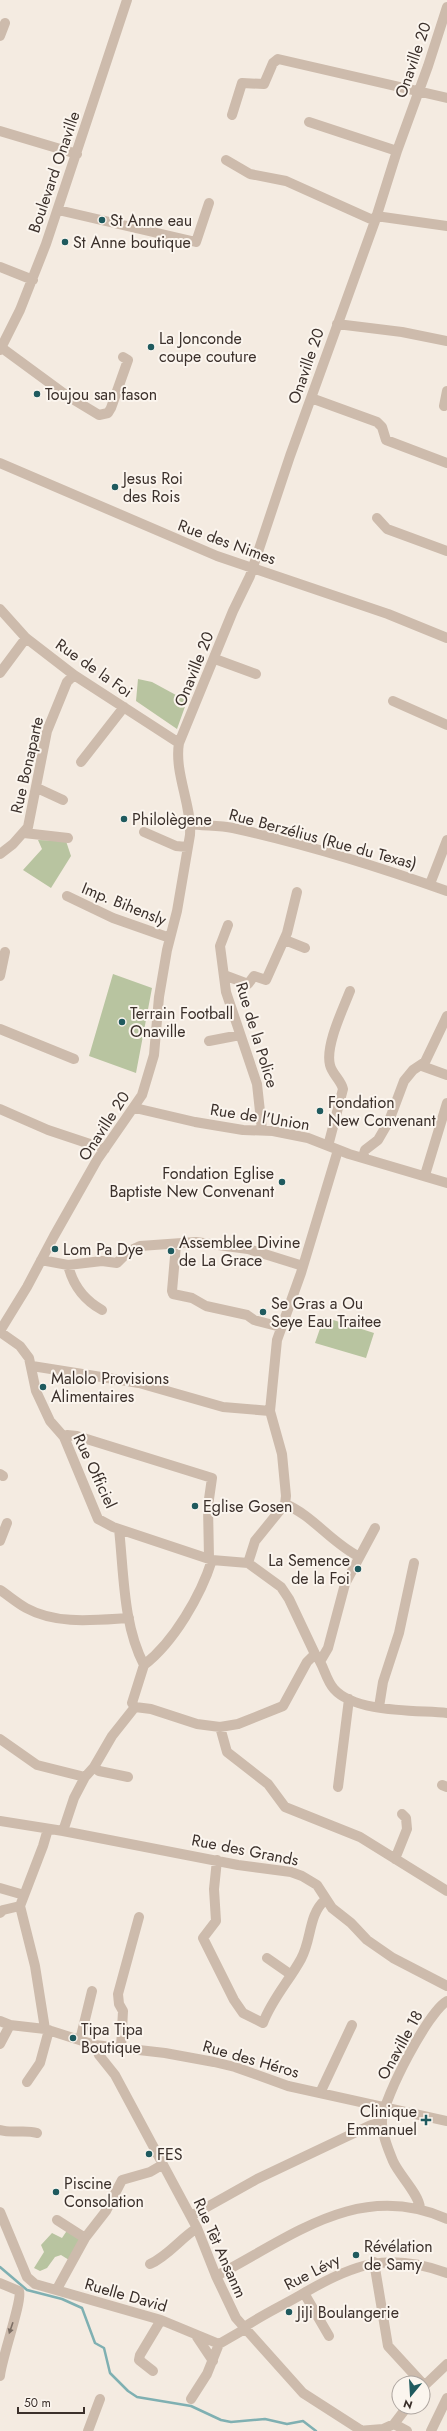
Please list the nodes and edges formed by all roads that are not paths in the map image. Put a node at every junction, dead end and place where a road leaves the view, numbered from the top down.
1 (127, 0) edge
2 (447, 7) edge
3 (5, 24) dead end
4 (0, 36) edge
5 (419, 92) junction
6 (447, 98) edge
7 (232, 115) dead end
8 (309, 122) dead end
9 (0, 131) edge
10 (397, 151) junction
11 (77, 154) junction
12 (226, 160) dead end
13 (209, 203) dead end
14 (58, 210) junction
15 (375, 219) junction
16 (447, 226) edge
17 (0, 267) edge
18 (32, 280) junction
19 (337, 324) junction
20 (447, 341) edge
21 (1, 349) edge
22 (123, 357) dead end
23 (447, 392) edge
24 (311, 398) junction
25 (444, 406) dead end
26 (0, 463) edge
27 (447, 463) edge
28 (376, 518) dead end
29 (447, 550) edge
30 (253, 568) junction
31 (0, 609) edge
32 (26, 638) junction
33 (447, 638) edge
34 (215, 658) junction
35 (0, 673) edge
36 (256, 674) dead end
37 (74, 675) junction
38 (393, 701) dead end
39 (124, 707) junction
40 (447, 726) edge
41 (179, 743) junction
42 (81, 762) dead end
43 (37, 788) junction
44 (63, 800) dead end
45 (190, 824) junction
46 (144, 832) dead end
47 (24, 833) junction
48 (68, 838) dead end
49 (447, 840) edge
50 (187, 848) junction
51 (0, 854) edge
52 (430, 884) junction
53 (447, 891) edge
54 (297, 892) dead end
55 (67, 896) dead end
56 (228, 925) dead end
57 (170, 938) junction
58 (285, 940) junction
59 (305, 948) dead end
60 (5, 952) dead end
61 (224, 975) junction
62 (0, 976) edge
63 (350, 991) dead end
64 (447, 1016) edge
65 (0, 1029) edge
66 (240, 1035) junction
67 (209, 1041) dead end
68 (74, 1059) dead end
69 (422, 1066) junction
70 (447, 1075) edge
71 (447, 1103) edge
72 (135, 1108) junction
73 (2, 1114) edge
74 (262, 1130) junction
75 (328, 1146) junction
76 (105, 1149) junction
77 (338, 1150) junction
78 (363, 1157) junction
79 (425, 1175) junction
80 (447, 1183) edge
81 (176, 1245) junction
82 (41, 1260) junction
83 (68, 1265) junction
84 (303, 1266) junction
85 (102, 1310) dead end
86 (1, 1327) edge
87 (281, 1327) junction
88 (32, 1366) junction
89 (270, 1411) junction
90 (64, 1437) junction
91 (285, 1504) junction
92 (7, 1523) dead end
93 (375, 1528) dead end
94 (119, 1529) junction
95 (0, 1541) edge
96 (358, 1556) junction
97 (210, 1559) junction
98 (248, 1563) junction
99 (414, 1563) dead end
100 (0, 1590) edge
101 (129, 1618) junction
102 (318, 1657) junction
103 (144, 1665) junction
104 (349, 1699) junction
105 (134, 1707) junction
106 (379, 1707) junction
107 (447, 1713) edge
108 (220, 1727) junction
109 (0, 1739) edge
110 (94, 1767) junction
111 (85, 1777) junction
112 (128, 1777) dead end
113 (338, 1787) dead end
114 (402, 1814) dead end
115 (0, 1821) edge
116 (48, 1829) junction
117 (63, 1831) junction
118 (395, 1859) junction
119 (217, 1860) junction
120 (0, 1888) edge
121 (447, 1891) edge
122 (24, 1895) junction
123 (325, 1900) junction
124 (20, 1906) junction
125 (0, 1913) edge
126 (139, 1917) dead end
127 (266, 1958) dead end
128 (290, 1974) junction
129 (447, 1986) edge
130 (92, 1991) dead end
131 (447, 2001) edge
132 (0, 2020) edge
133 (10, 2025) junction
134 (352, 2025) dead end
135 (47, 2029) junction
136 (80, 2040) junction
137 (0, 2044) edge
138 (95, 2045) junction
139 (121, 2048) junction
140 (27, 2082) dead end
141 (320, 2093) junction
142 (385, 2107) junction
143 (447, 2121) edge
144 (382, 2122) junction
145 (0, 2130) edge
146 (37, 2133) dead end
147 (162, 2165) junction
148 (420, 2208) junction
149 (0, 2212) edge
150 (191, 2216) junction
151 (447, 2219) edge
152 (57, 2220) dead end
153 (198, 2228) junction
154 (85, 2238) junction
155 (374, 2262) junction
156 (150, 2264) dead end
157 (447, 2273) edge
158 (216, 2276) junction
159 (0, 2283) edge
160 (24, 2287) junction
161 (56, 2289) junction
162 (304, 2293) junction
163 (161, 2320) junction
164 (244, 2328) junction
165 (329, 2336) dead end
166 (197, 2337) junction
167 (219, 2344) junction
168 (213, 2361) junction
169 (447, 2364) edge
170 (153, 2371) dead end
171 (414, 2375) edge
172 (0, 2376) edge
173 (431, 2378) edge
174 (447, 2398) edge
175 (100, 2399) dead end
176 (191, 2399) dead end
177 (401, 2415) edge
178 (394, 2424) junction
179 (358, 2430) edge
180 (88, 2431) edge
181 (407, 2431) edge
182 (431, 2431) edge

1 - 11 street, Boulevard Onaville
2 - 5 street, Onaville 20
3 - 4 street
5 - 6 street
5 - 7 street
5 - 10 street, Onaville 20
8 - 10 street
9 - 11 street
10 - 15 street, Onaville 20
11 - 14 street, Boulevard Onaville
12 - 15 street
13 - 14 street
14 - 18 street, Boulevard Onaville
15 - 16 street
15 - 19 street, Onaville 20
17 - 18 street
18 - 21 street, Boulevard Onaville
19 - 20 street
19 - 24 street, Onaville 20
21 - 22 street
23 - 25 street
24 - 27 street
24 - 30 street, Onaville 20
26 - 30 street, Rue des Nimes
28 - 29 street
30 - 33 street, Rue des Nimes
30 - 34 street, Onaville 20
31 - 32 street, Rue de la Foi
32 - 35 street
32 - 37 street, Rue de la Foi
34 - 36 street
34 - 41 street, Onaville 20
37 - 39 street, Rue de la Foi
37 - 43 street, Rue Bonaparte
38 - 40 street
39 - 41 street, Rue de la Foi
39 - 42 street
41 - 45 street, Onaville 20
43 - 44 street
43 - 47 street, Rue Bonaparte
45 - 50 street, Onaville 20
45 - 52 street, Rue Berzélius (Rue du Texas)
46 - 50 street
47 - 48 street
47 - 51 street, Rue Bonaparte
49 - 52 street
50 - 57 street, Onaville 20
52 - 53 street, Rue Berzélius (Rue du Texas)
54 - 58 street
55 - 57 street, Imp. Bihensly
56 - 61 street, Rue de la Police
57 - 72 street, Onaville 20
58 - 59 street
58 - 61 street
60 - 62 street
61 - 66 street, Rue de la Police
63 - 75 street
64 - 69 street
65 - 68 street
66 - 67 street
66 - 74 street, Rue de la Police
69 - 70 street
69 - 78 street
71 - 79 street
72 - 74 street, Rue de l'Union
72 - 76 street, Onaville 20
73 - 76 street
74 - 75 street, Rue de l'Union
75 - 77 street, Rue de l'Union
76 - 82 street, Onaville 20
77 - 78 street, Rue de l'Union
77 - 84 street
78 - 79 street, Rue de l'Union
79 - 80 street, Rue de l'Union
81 - 83 street
81 - 84 street
81 - 87 street
82 - 83 street
82 - 86 street, Onaville 20
83 - 85 street
84 - 87 street
86 - 88 street, Rue Officiel
87 - 89 street
88 - 89 street
88 - 90 street, Rue Officiel
89 - 91 street
90 - 94 street, Rue Officiel
90 - 97 street
91 - 96 street
91 - 98 street
92 - 95 street
93 - 96 street
94 - 97 street
94 - 101 street
96 - 102 street
97 - 98 street
97 - 103 street
98 - 102 street
99 - 106 street
100 - 101 street
101 - 103 street
102 - 104 street
102 - 108 street
103 - 105 street
104 - 106 street
104 - 113 street
105 - 108 street
105 - 110 street
106 - 107 street
108 - 118 street
109 - 111 street
110 - 111 street
110 - 112 street
111 - 117 street
114 - 118 street
115 - 116 street, Rue des Grands
116 - 117 street, Rue des Grands
116 - 122 street
117 - 119 street, Rue des Grands
118 - 121 street
119 - 123 street, Rue des Grands
119 - 128 street
120 - 122 street
122 - 124 street
123 - 128 street
123 - 129 street, Rue des Grands
124 - 125 street
124 - 135 street
126 - 139 street
127 - 128 street
130 - 136 street
131 - 142 street, Onaville 18
132 - 133 street, Rue des Héros
133 - 135 street, Rue des Héros
133 - 137 street
134 - 141 street
135 - 136 street, Rue des Héros
135 - 140 street
136 - 138 street, Rue des Héros
138 - 139 street, Rue des Héros
138 - 147 street, Rue Tèt Ansanm
139 - 141 street, Rue des Héros
141 - 142 street, Rue des Héros
142 - 143 street, Rue des Héros
142 - 144 street, Onaville 18
144 - 148 street
144 - 150 street
145 - 146 street
147 - 150 street, Rue Tèt Ansanm
147 - 154 street
148 - 151 street
148 - 158 street
149 - 160 street
150 - 153 street, Rue Tèt Ansanm
152 - 154 street
153 - 156 street
153 - 158 street, Rue Tèt Ansanm
154 - 161 street
155 - 157 street, Rue Lévy
155 - 162 street, Rue Lévy
155 - 171 street
158 - 164 street, Rue Tèt Ansanm
159 - 160 street, Ruelle David
160 - 161 street, Ruelle David
160 -> 172 street
161 - 163 street, Ruelle David
162 - 164 street, Rue Lévy
162 - 165 street
163 - 166 street, Ruelle David
163 - 170 street
164 - 167 street
164 - 179 street, Rue Tèt Ansanm
166 - 167 street, Ruelle David
166 - 168 street
167 - 168 street
168 - 176 street
169 - 173 street
174 - 182 street
175 - 180 street
177 - 178 street
178 - 179 street
178 - 181 street

